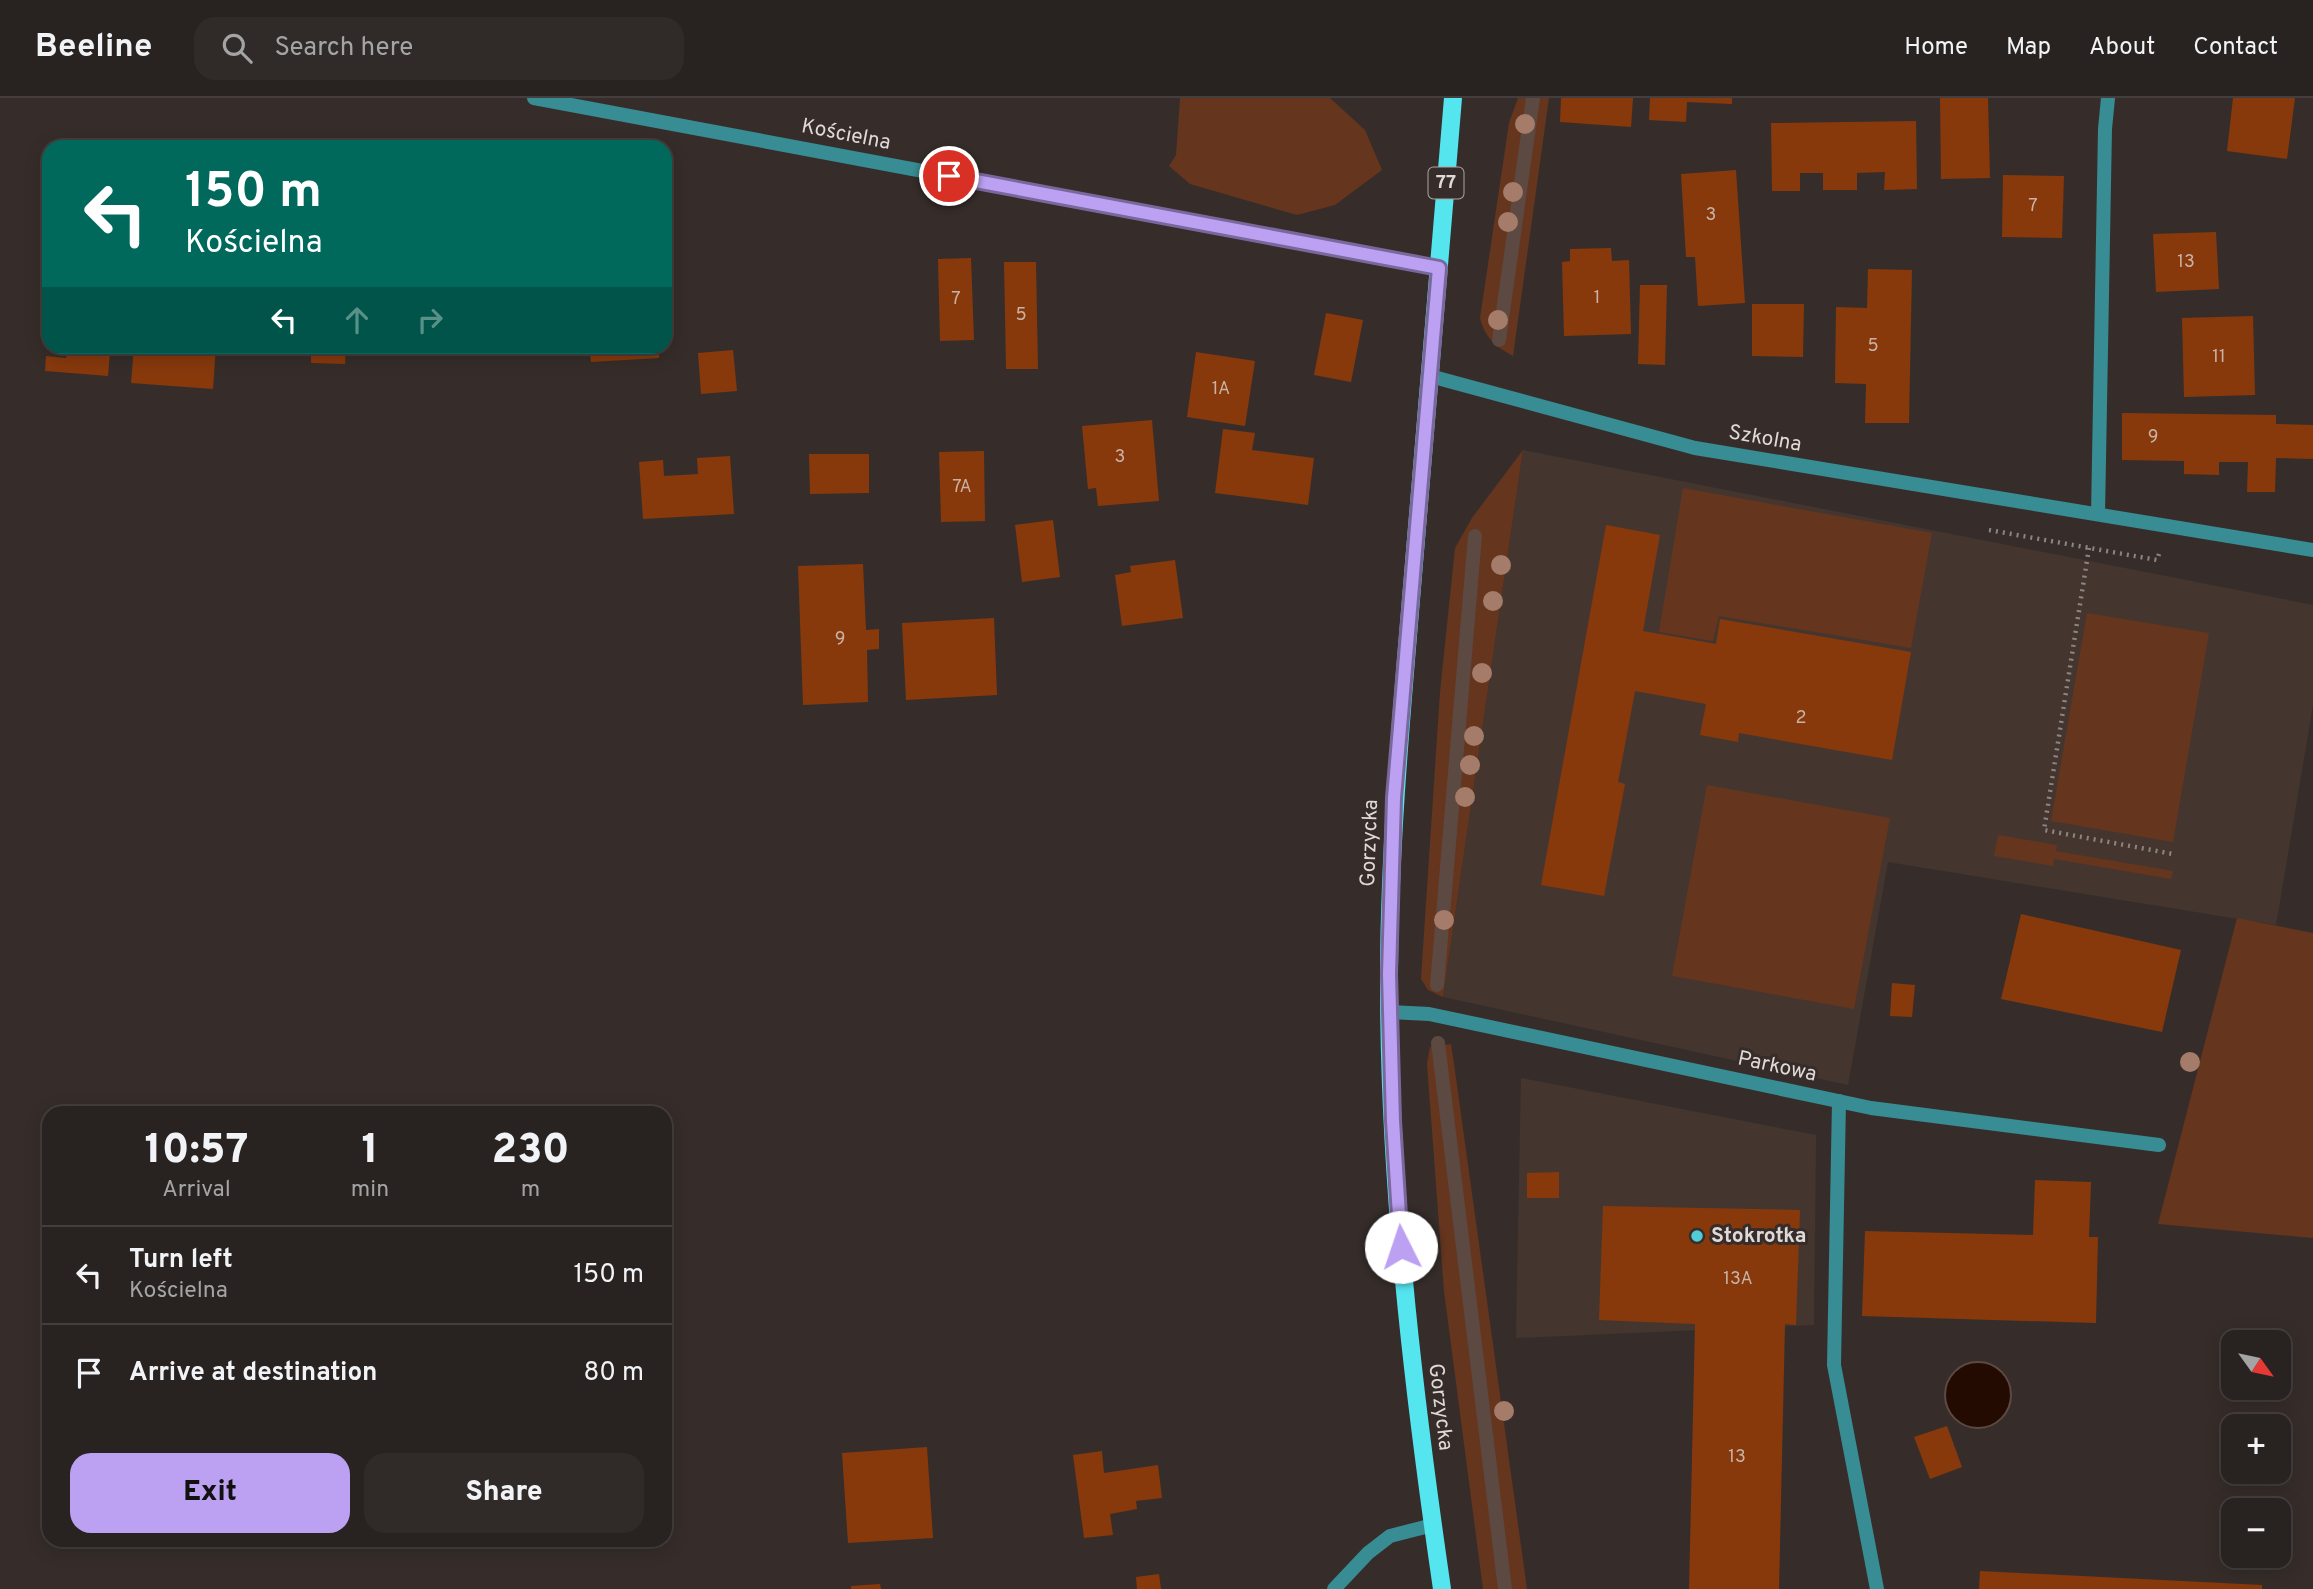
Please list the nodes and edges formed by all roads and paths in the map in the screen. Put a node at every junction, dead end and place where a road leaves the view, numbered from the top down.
1 (534, 98) edge
2 (1453, 98) edge
3 (2108, 98) edge
4 (1439, 268) junction
5 (1430, 376) junction
6 (2098, 514) junction
7 (2089, 548) dead end
8 (2313, 550) edge
9 (2173, 854) dead end
10 (1390, 1012) junction
11 (1839, 1101) junction
12 (2159, 1144) dead end
13 (1433, 1525) junction
14 (1335, 1589) edge
15 (1442, 1589) edge
16 (1877, 1589) edge

1 - 4 street, Kościelna
2 - 4 main road, Gorzycka / 77
3 - 6 street
4 - 5 main road, Gorzycka / 77
5 - 6 street, Szkolna
5 - 10 main road, Gorzycka / 77
6 - 8 street, Szkolna
7 - 9 path
10 - 11 street, Parkowa
10 - 13 main road, Gorzycka / 77
11 - 12 street, Parkowa
11 - 16 street
13 - 14 street
13 - 15 main road, Gorzycka / 77

